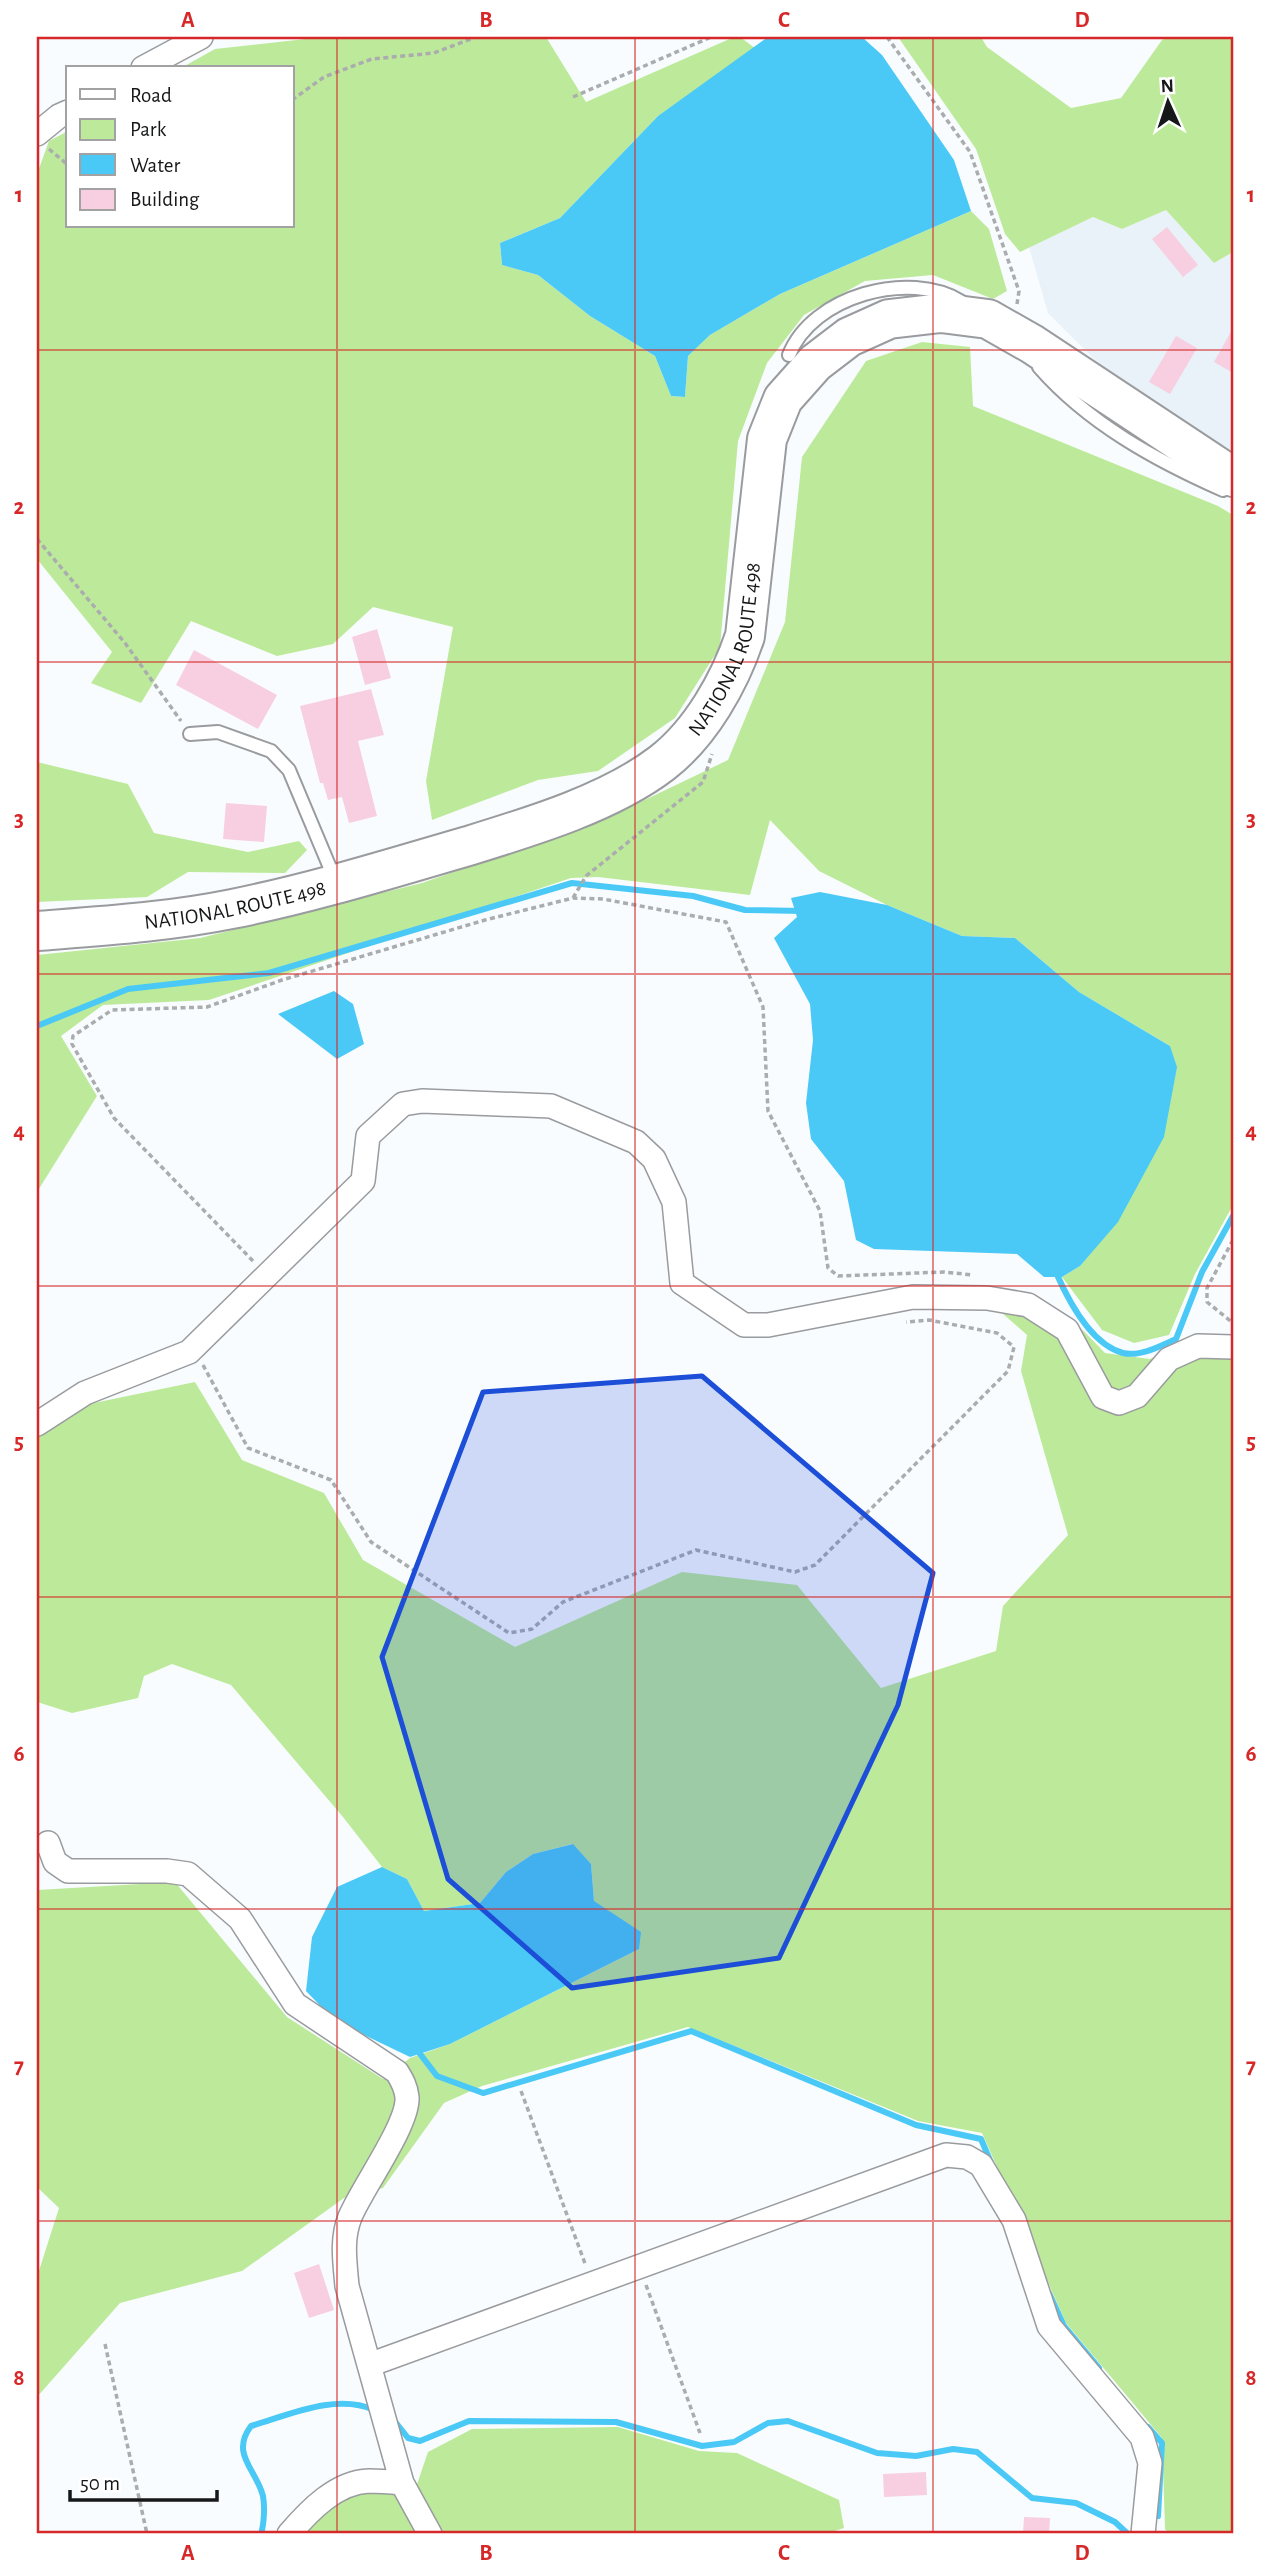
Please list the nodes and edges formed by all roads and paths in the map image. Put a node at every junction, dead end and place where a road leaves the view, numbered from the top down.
1 (201, 37) edge
2 (476, 37) edge
3 (711, 37) edge
4 (887, 37) edge
5 (147, 66) edge
6 (573, 97) dead end
7 (294, 99) edge
8 (66, 113) edge
9 (42, 141) edge
10 (66, 163) edge
11 (1000, 325) junction
12 (789, 355) dead end
13 (1233, 477) edge
14 (1233, 493) edge
15 (37, 539) edge
16 (190, 734) joint
17 (712, 749) dead end
18 (337, 885) junction
19 (573, 898) junction
20 (37, 931) edge
21 (1233, 1240) edge
22 (267, 1275) junction
23 (983, 1276) dead end
24 (902, 1322) dead end
25 (1233, 1323) edge
26 (1233, 1347) edge
27 (189, 1352) junction
28 (37, 1424) edge
29 (48, 1843) dead end
30 (521, 2091) dead end
31 (639, 2266) junction
32 (592, 2284) junction
33 (105, 2344) dead end
34 (369, 2365) junction
35 (700, 2433) dead end
36 (402, 2483) junction
37 (147, 2534) edge
38 (289, 2534) edge
39 (430, 2534) edge
40 (1143, 2534) edge

1 - 5 street
2 - 7 path
3 - 6 path
4 - 11 path
8 - 9 street
9 - 10 path
11 - 12 lane
11 - 13 highway, NATIONAL ROUTE 498
11 - 14 lane
11 - 18 highway, NATIONAL ROUTE 498
15 - 16 path
16 - 18 lane
17 - 19 path
18 - 20 highway, NATIONAL ROUTE 498
19 - 22 path
19 - 23 path
21 - 25 path
22 - 26 street
22 - 27 street
24 - 27 path
27 - 28 street
29 - 34 street
30 - 32 path
31 - 32 street
31 - 35 path
31 - 40 street
32 - 34 street
33 - 37 path
34 - 36 street
36 - 38 street
36 - 39 street

